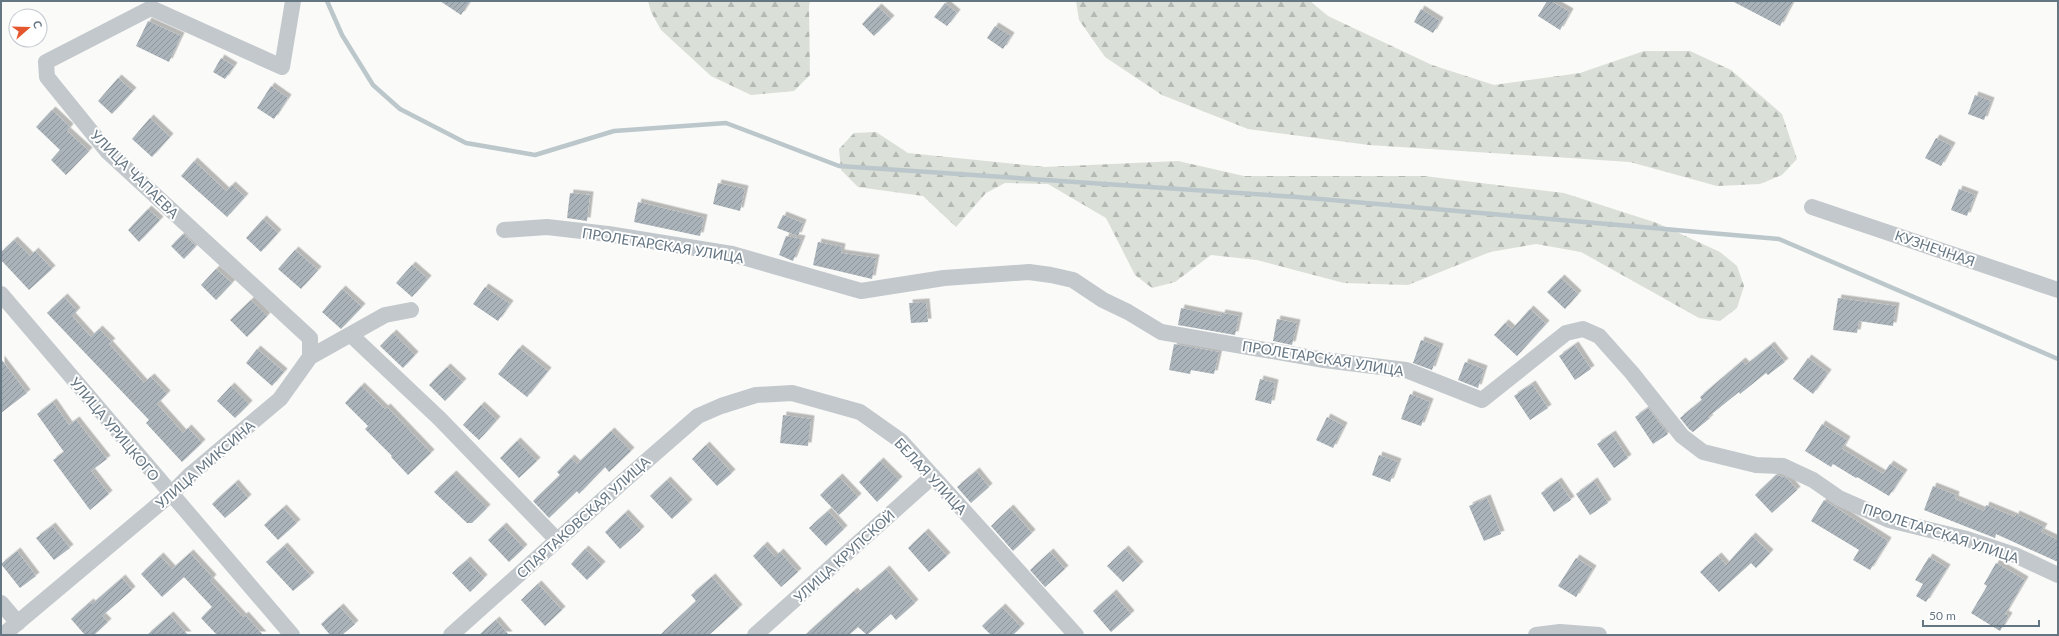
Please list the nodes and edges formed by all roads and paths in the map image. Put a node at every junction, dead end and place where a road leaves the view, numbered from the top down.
1 (293, 1) edge
2 (1812, 207) dead end
3 (504, 230) dead end
4 (2058, 290) edge
5 (1, 294) edge
6 (411, 310) dead end
7 (351, 335) junction
8 (310, 357) junction
9 (721, 406) joint
10 (933, 476) junction
11 (170, 494) junction
12 (557, 540) junction
13 (2058, 575) edge
14 (1, 602) edge
15 (18, 624) junction
16 (3, 635) edge
17 (292, 635) edge
18 (451, 635) edge
19 (755, 635) edge
20 (1076, 635) edge
21 (1536, 635) edge
22 (1599, 635) edge

1 - 8 street, УЛИЦА ЧАПАЕВА
2 - 4 street, КУЗНЕЧНАЯ
3 - 13 street, ПРОЛЕТАРСКАЯ УЛИЦА
5 - 11 street, УЛИЦА УРИЦКОГО
6 - 7 street, УЛИЦА МИКСИНА
7 - 8 street, УЛИЦА МИКСИНА
7 - 12 street
8 - 11 street, УЛИЦА МИКСИНА
9 - 10 street, БЕЛАЯ УЛИЦА
9 - 12 street, СПАРТАКОВСКАЯ УЛИЦА
10 - 19 street, УЛИЦА КРУПСКОЙ
10 - 20 street, БЕЛАЯ УЛИЦА
11 - 15 street, УЛИЦА МИКСИНА
11 - 17 street, УЛИЦА УРИЦКОГО
12 - 18 street, СПАРТАКОВСКАЯ УЛИЦА
14 - 15 street
15 - 16 street, УЛИЦА МИКСИНА
21 - 22 street

